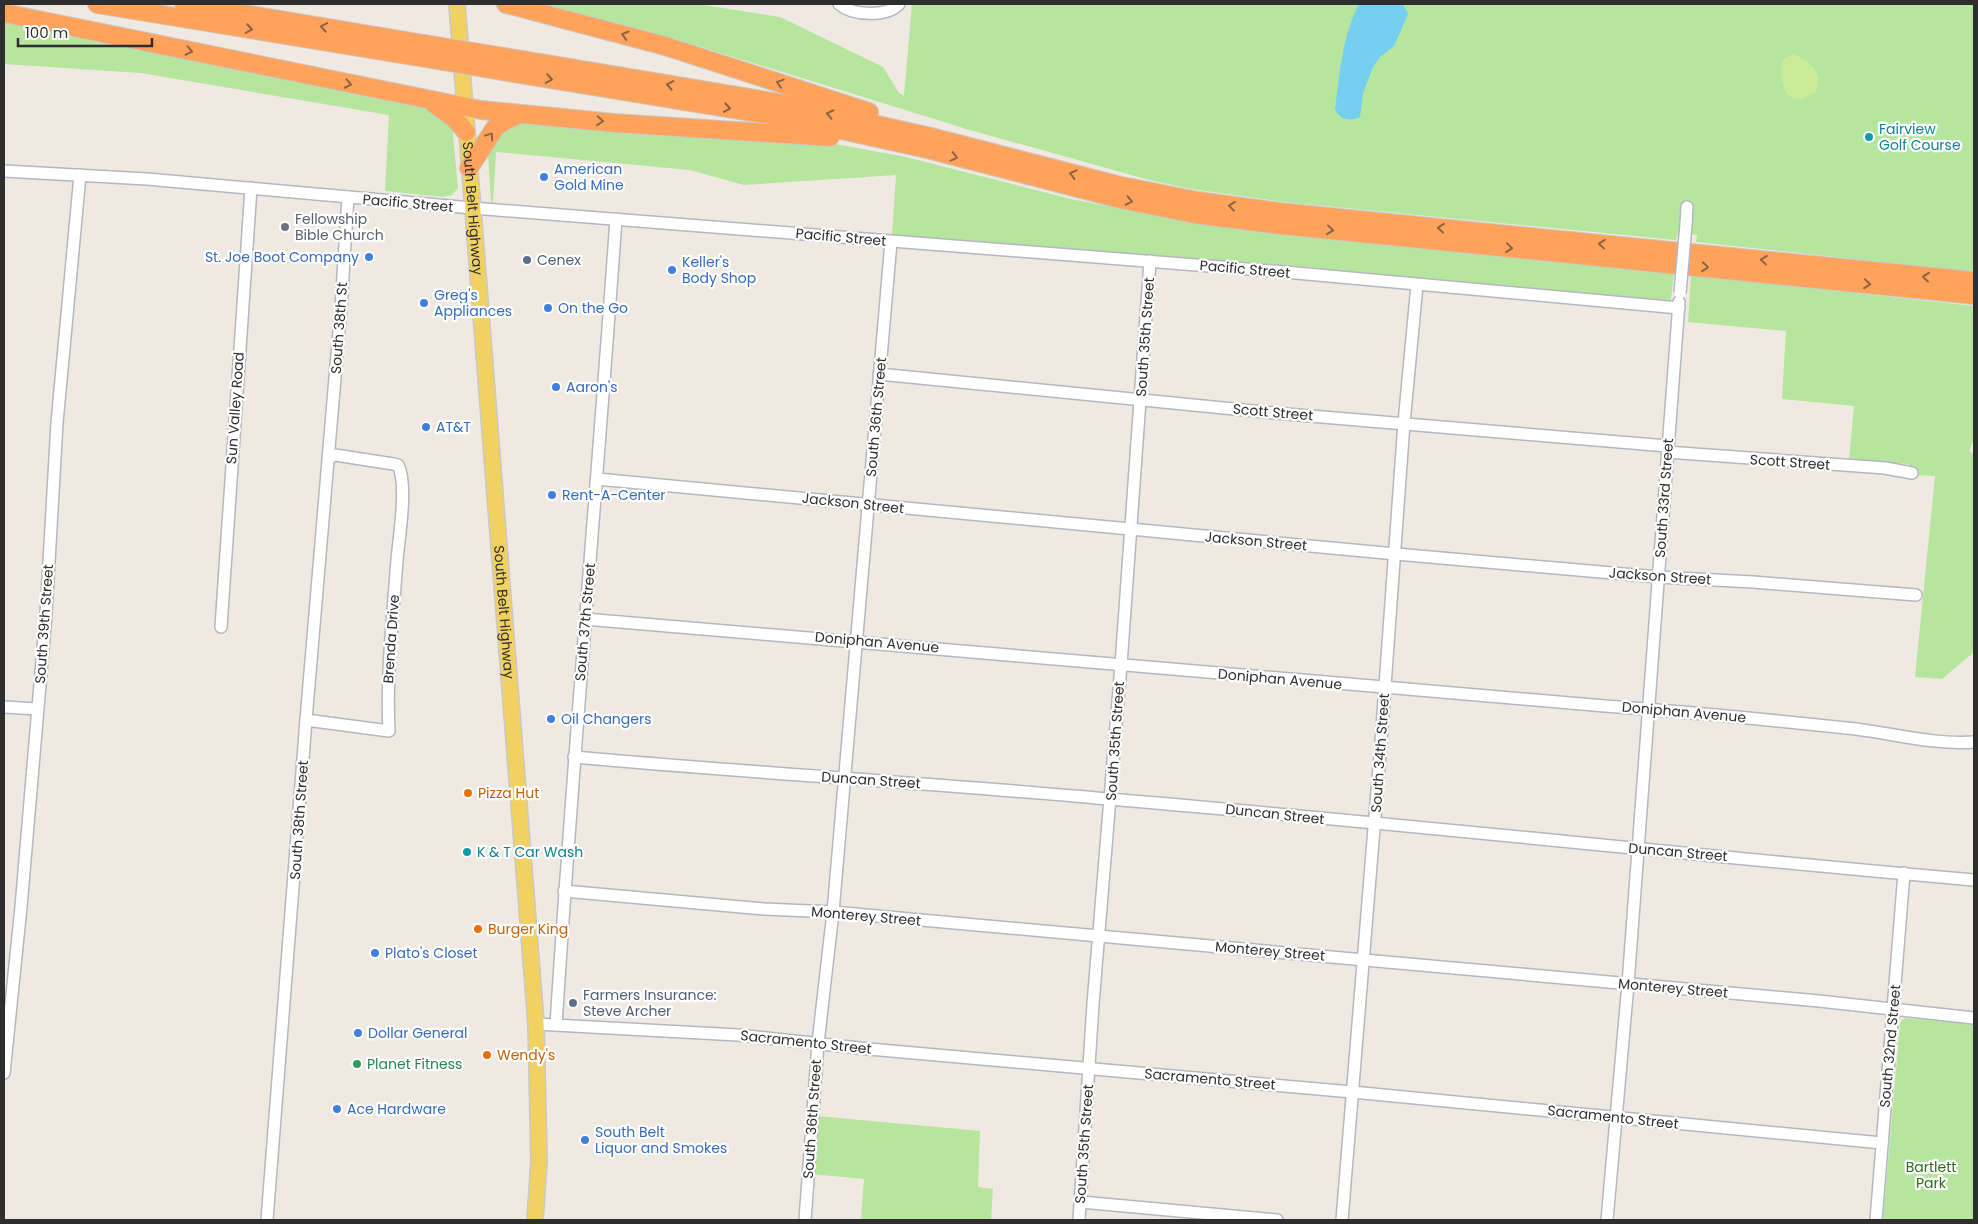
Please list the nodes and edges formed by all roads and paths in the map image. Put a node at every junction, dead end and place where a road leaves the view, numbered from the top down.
1 (97, 4) edge
2 (184, 4) edge
3 (457, 4) edge
4 (506, 4) edge
5 (840, 4) edge
6 (899, 4) edge
7 (4, 13) edge
8 (425, 51) junction
9 (500, 64) junction
10 (430, 101) junction
11 (465, 107) junction
12 (519, 114) junction
13 (466, 132) junction
14 (926, 149) junction
15 (975, 149) junction
16 (469, 168) junction
17 (4, 171) edge
18 (80, 175) junction
19 (251, 188) junction
20 (348, 197) junction
21 (1687, 207) dead end
22 (472, 208) junction
23 (616, 219) junction
24 (891, 242) junction
25 (1150, 261) junction
26 (1974, 282) edge
27 (1417, 285) junction
28 (1974, 295) edge
29 (1679, 308) junction
30 (879, 374) junction
31 (1141, 398) junction
32 (1404, 423) junction
33 (1667, 449) junction
34 (329, 458) junction
35 (1912, 473) dead end
36 (597, 479) junction
37 (869, 506) junction
38 (1131, 529) junction
39 (1396, 554) junction
40 (1658, 577) junction
41 (1916, 596) dead end
42 (586, 619) junction
43 (221, 627) dead end
44 (856, 640) junction
45 (1121, 665) junction
46 (1385, 688) junction
47 (4, 707) edge
48 (37, 709) junction
49 (1648, 709) junction
50 (306, 720) junction
51 (1974, 742) edge
52 (574, 757) junction
53 (844, 778) junction
54 (1111, 799) junction
55 (1375, 824) junction
56 (1637, 849) junction
57 (1904, 872) junction
58 (1974, 880) edge
59 (564, 890) junction
60 (834, 912) junction
61 (1099, 937) junction
62 (1363, 959) junction
63 (1628, 984) junction
64 (1894, 1009) junction
65 (1974, 1018) edge
66 (536, 1024) junction
67 (556, 1025) junction
68 (818, 1043) junction
69 (1089, 1069) junction
70 (4, 1074) edge
71 (1352, 1092) junction
72 (1616, 1117) junction
73 (1882, 1143) junction
74 (1081, 1202) junction
75 (267, 1220) edge
76 (535, 1220) edge
77 (805, 1220) edge
78 (1079, 1220) edge
79 (1277, 1220) edge
80 (1342, 1220) edge
81 (1607, 1220) edge
82 (1876, 1220) edge

1 -> 8 highway
8 -> 2 highway
3 - 11 main road, South Belt Highway
15 -> 4 highway
5 - 6 street
7 -> 10 highway
8 - 9 highway, bridge
9 -> 14 highway
15 -> 9 highway
10 - 11 highway
10 - 13 highway
11 - 12 highway
11 - 13 main road, South Belt Highway
12 -> 14 highway
16 -> 12 highway
13 - 16 main road, South Belt Highway
14 -> 28 highway
26 -> 15 highway
16 - 22 main road, South Belt Highway
17 - 18 street, Pacific Street
18 - 19 street, Pacific Street
18 - 48 street, South 39th Street
19 - 20 street, Pacific Street
19 - 43 street, Sun Valley Road
20 - 22 street, Pacific Street
20 - 34 street, South 38th St
21 - 29 street, South 33rd Street, bridge
22 - 23 street, Pacific Street
22 - 66 main road, South Belt Highway
23 - 24 street, Pacific Street
23 - 36 street, South 37th Street
24 - 25 street, Pacific Street
24 - 30 street, South 36th Street
25 - 27 street, Pacific Street
25 - 31 street, South 35th Street
27 - 29 street, Pacific Street
27 - 32 street, South 34th Street
29 - 33 street, South 33rd Street
30 - 31 street, Scott Street
30 - 37 street, South 36th Street
31 - 32 street, Scott Street
31 - 38 street, South 35th Street
32 - 33 street, Scott Street
32 - 39 street, South 34th Street
33 - 35 street, Scott Street
33 - 40 street, South 33rd Street
34 - 50 street, South 38th Street
34 - 50 street, Brenda Drive
36 - 37 street, Jackson Street
36 - 42 street, South 37th Street
37 - 38 street, Jackson Street
37 - 44 street, South 36th Street
38 - 39 street, Jackson Street
38 - 45 street, South 35th Street
39 - 40 street, Jackson Street
39 - 46 street, South 34th Street
40 - 41 street, Jackson Street
40 - 49 street, South 33rd Street
42 - 44 street, Doniphan Avenue
42 - 52 street, South 37th Street
44 - 45 street, Doniphan Avenue
44 - 53 street, South 36th Street
45 - 46 street, Doniphan Avenue
45 - 54 street, South 35th Street
46 - 49 street, Doniphan Avenue
46 - 55 street, South 34th Street
47 - 48 street
48 - 70 street, South 39th Street
49 - 51 street, Doniphan Avenue
49 - 56 street, South 33rd Street
50 - 75 street, South 38th Street
52 - 53 street, Duncan Street
52 - 59 street, South 37th Street
53 - 54 street, Duncan Street
53 - 60 street, South 36th Street
54 - 55 street, Duncan Street
54 - 61 street, South 35th Street
55 - 56 street, Duncan Street
55 - 62 street, South 34th Street
56 - 57 street, Duncan Street
56 - 63 street, South 33rd Street
57 - 58 street, Duncan Street
57 - 64 street, South 32nd Street
59 - 60 street, Monterey Street
59 - 67 street, South 37th Street
60 - 61 street, Monterey Street
60 - 68 street, South 36th Street
61 - 62 street, Monterey Street
61 - 69 street, South 35th Street
62 - 63 street, Monterey Street
62 - 71 street, South 34th Street
63 - 64 street, Monterey Street
63 - 72 street, South 33rd Street
64 - 65 street, Monterey Street
64 - 73 street, South 32nd Street
66 - 67 street, Sacramento Street
66 - 76 main road, South Belt Highway
67 - 68 street, Sacramento Street
68 - 69 street, Sacramento Street
68 - 77 street, South 36th Street
69 - 71 street, Sacramento Street
69 - 74 street, South 35th Street
71 - 72 street, Sacramento Street
71 - 80 street, South 34th Street
72 - 73 street, Sacramento Street
72 - 81 street, South 33rd Street
73 - 82 street, South 32nd Street
74 - 78 street, South 35th Street
74 - 79 street

